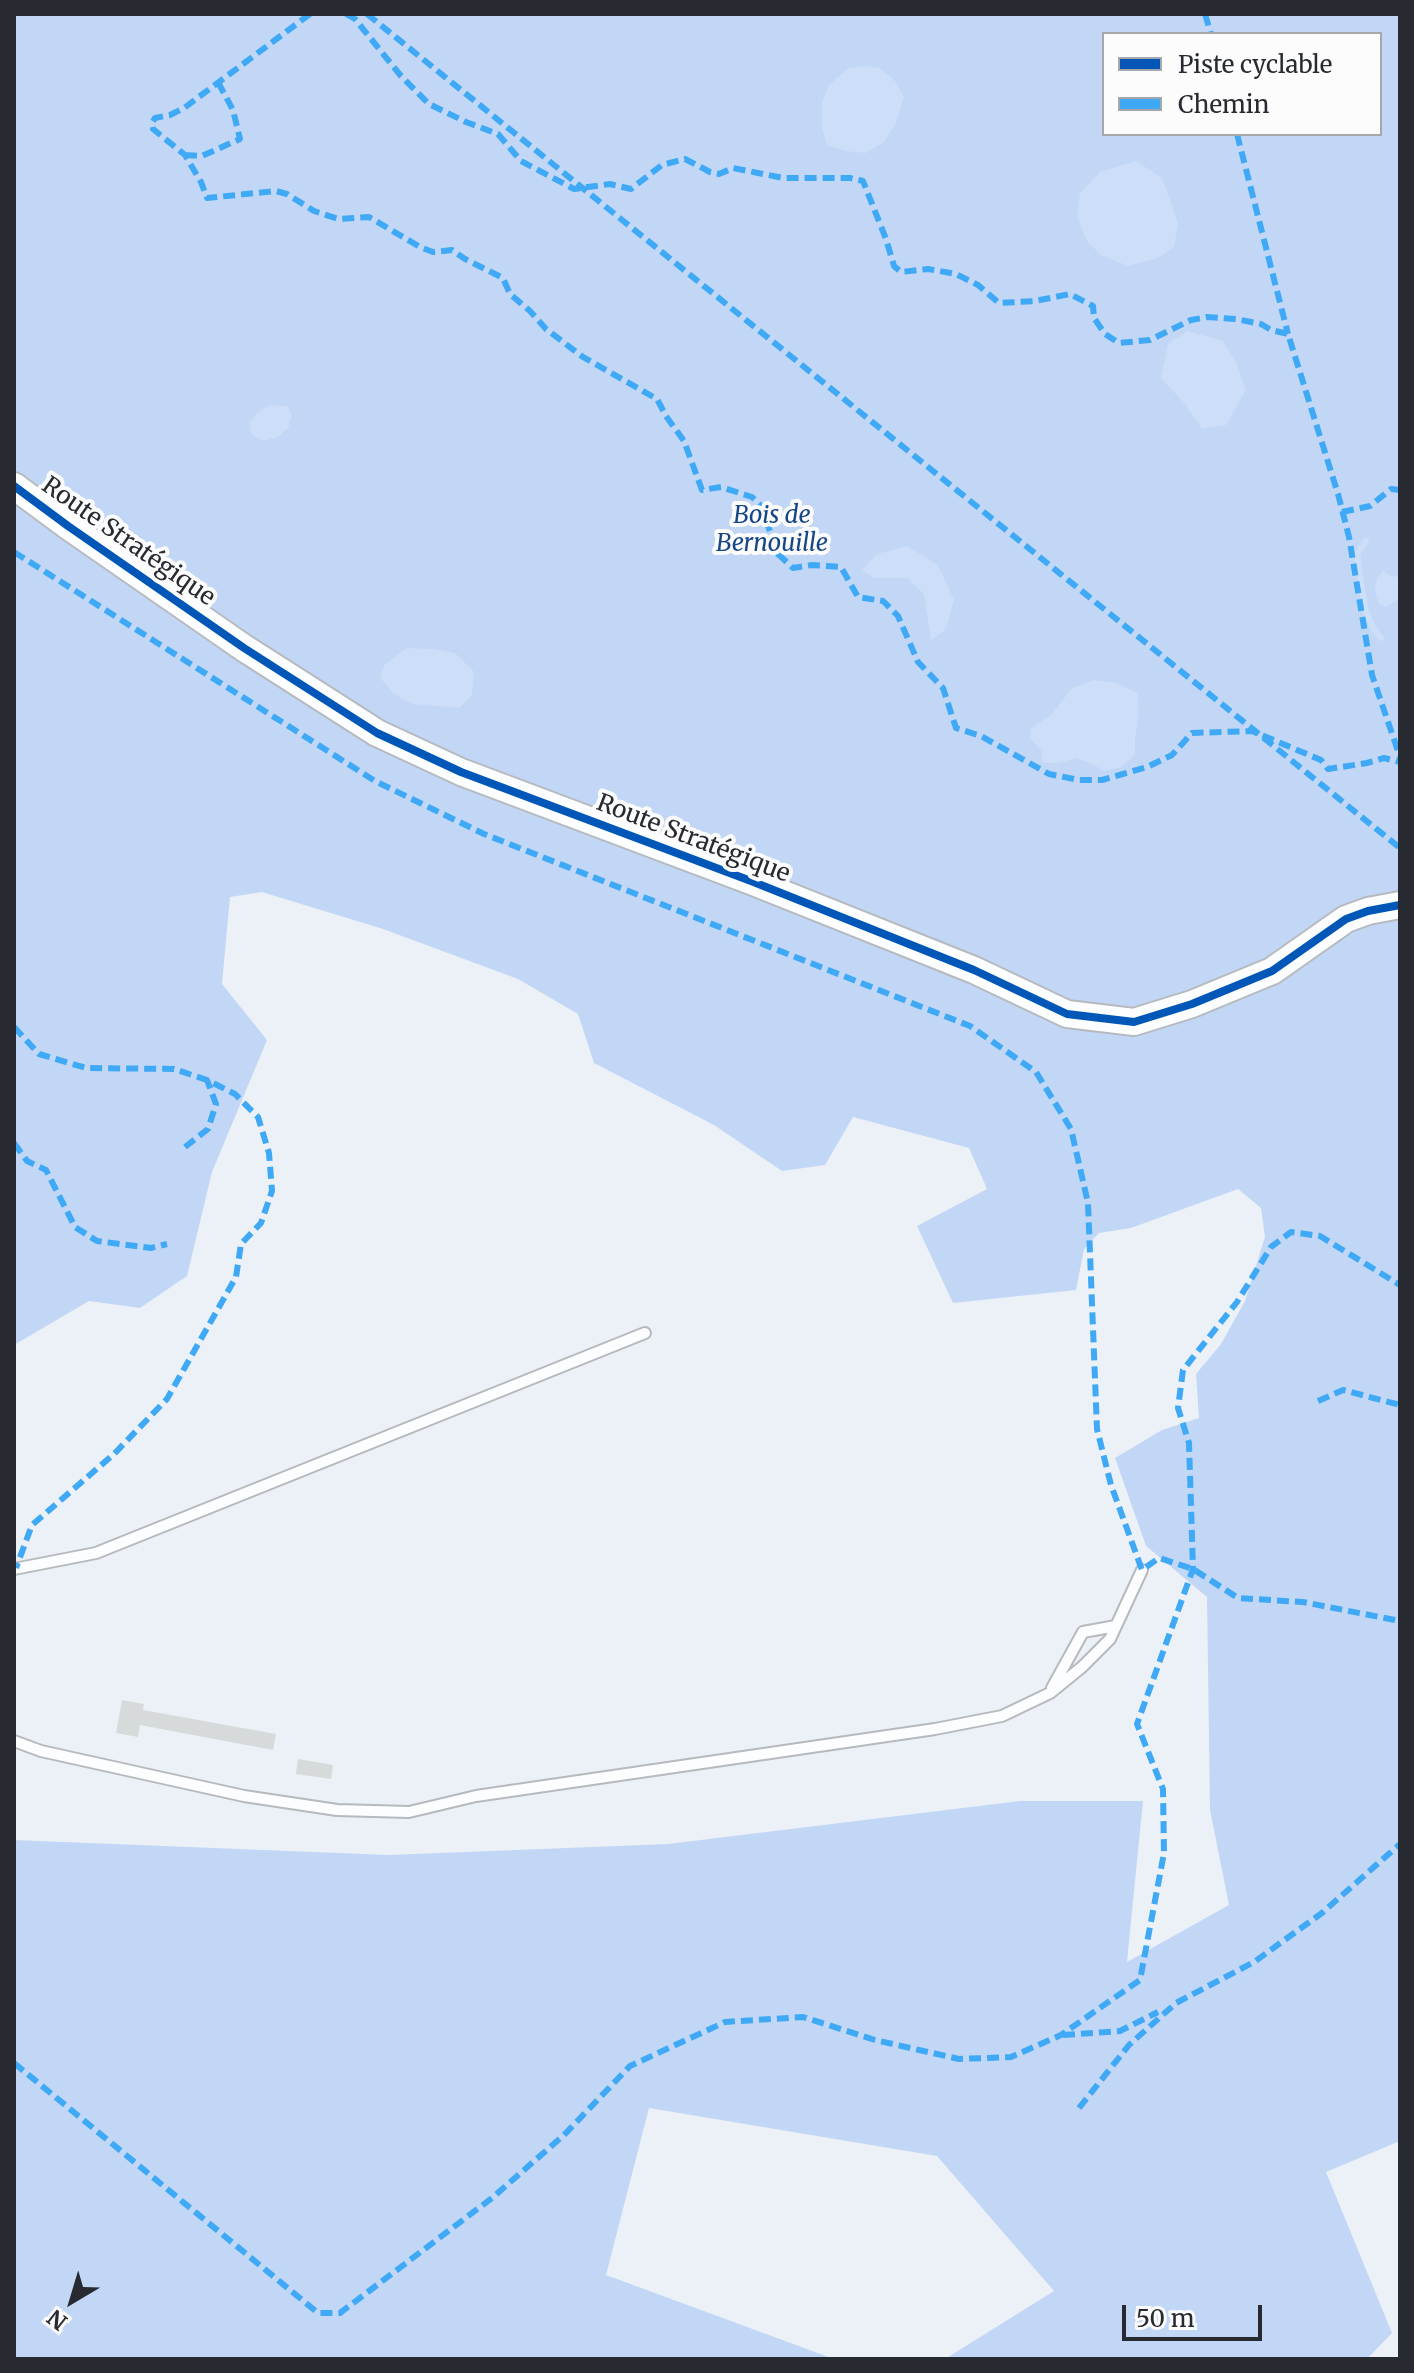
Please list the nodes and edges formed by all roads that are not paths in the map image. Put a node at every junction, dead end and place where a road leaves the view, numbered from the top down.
1 (14, 486) edge
2 (1400, 905) edge
3 (645, 1333) dead end
4 (14, 1569) edge
5 (1142, 1570) dead end
6 (1116, 1626) junction
7 (1050, 1693) junction
8 (14, 1741) edge

1 - 2 street, Route Stratégique
3 - 4 lane
5 - 6 lane
6 - 7 lane
6 - 7 lane
7 - 8 lane

